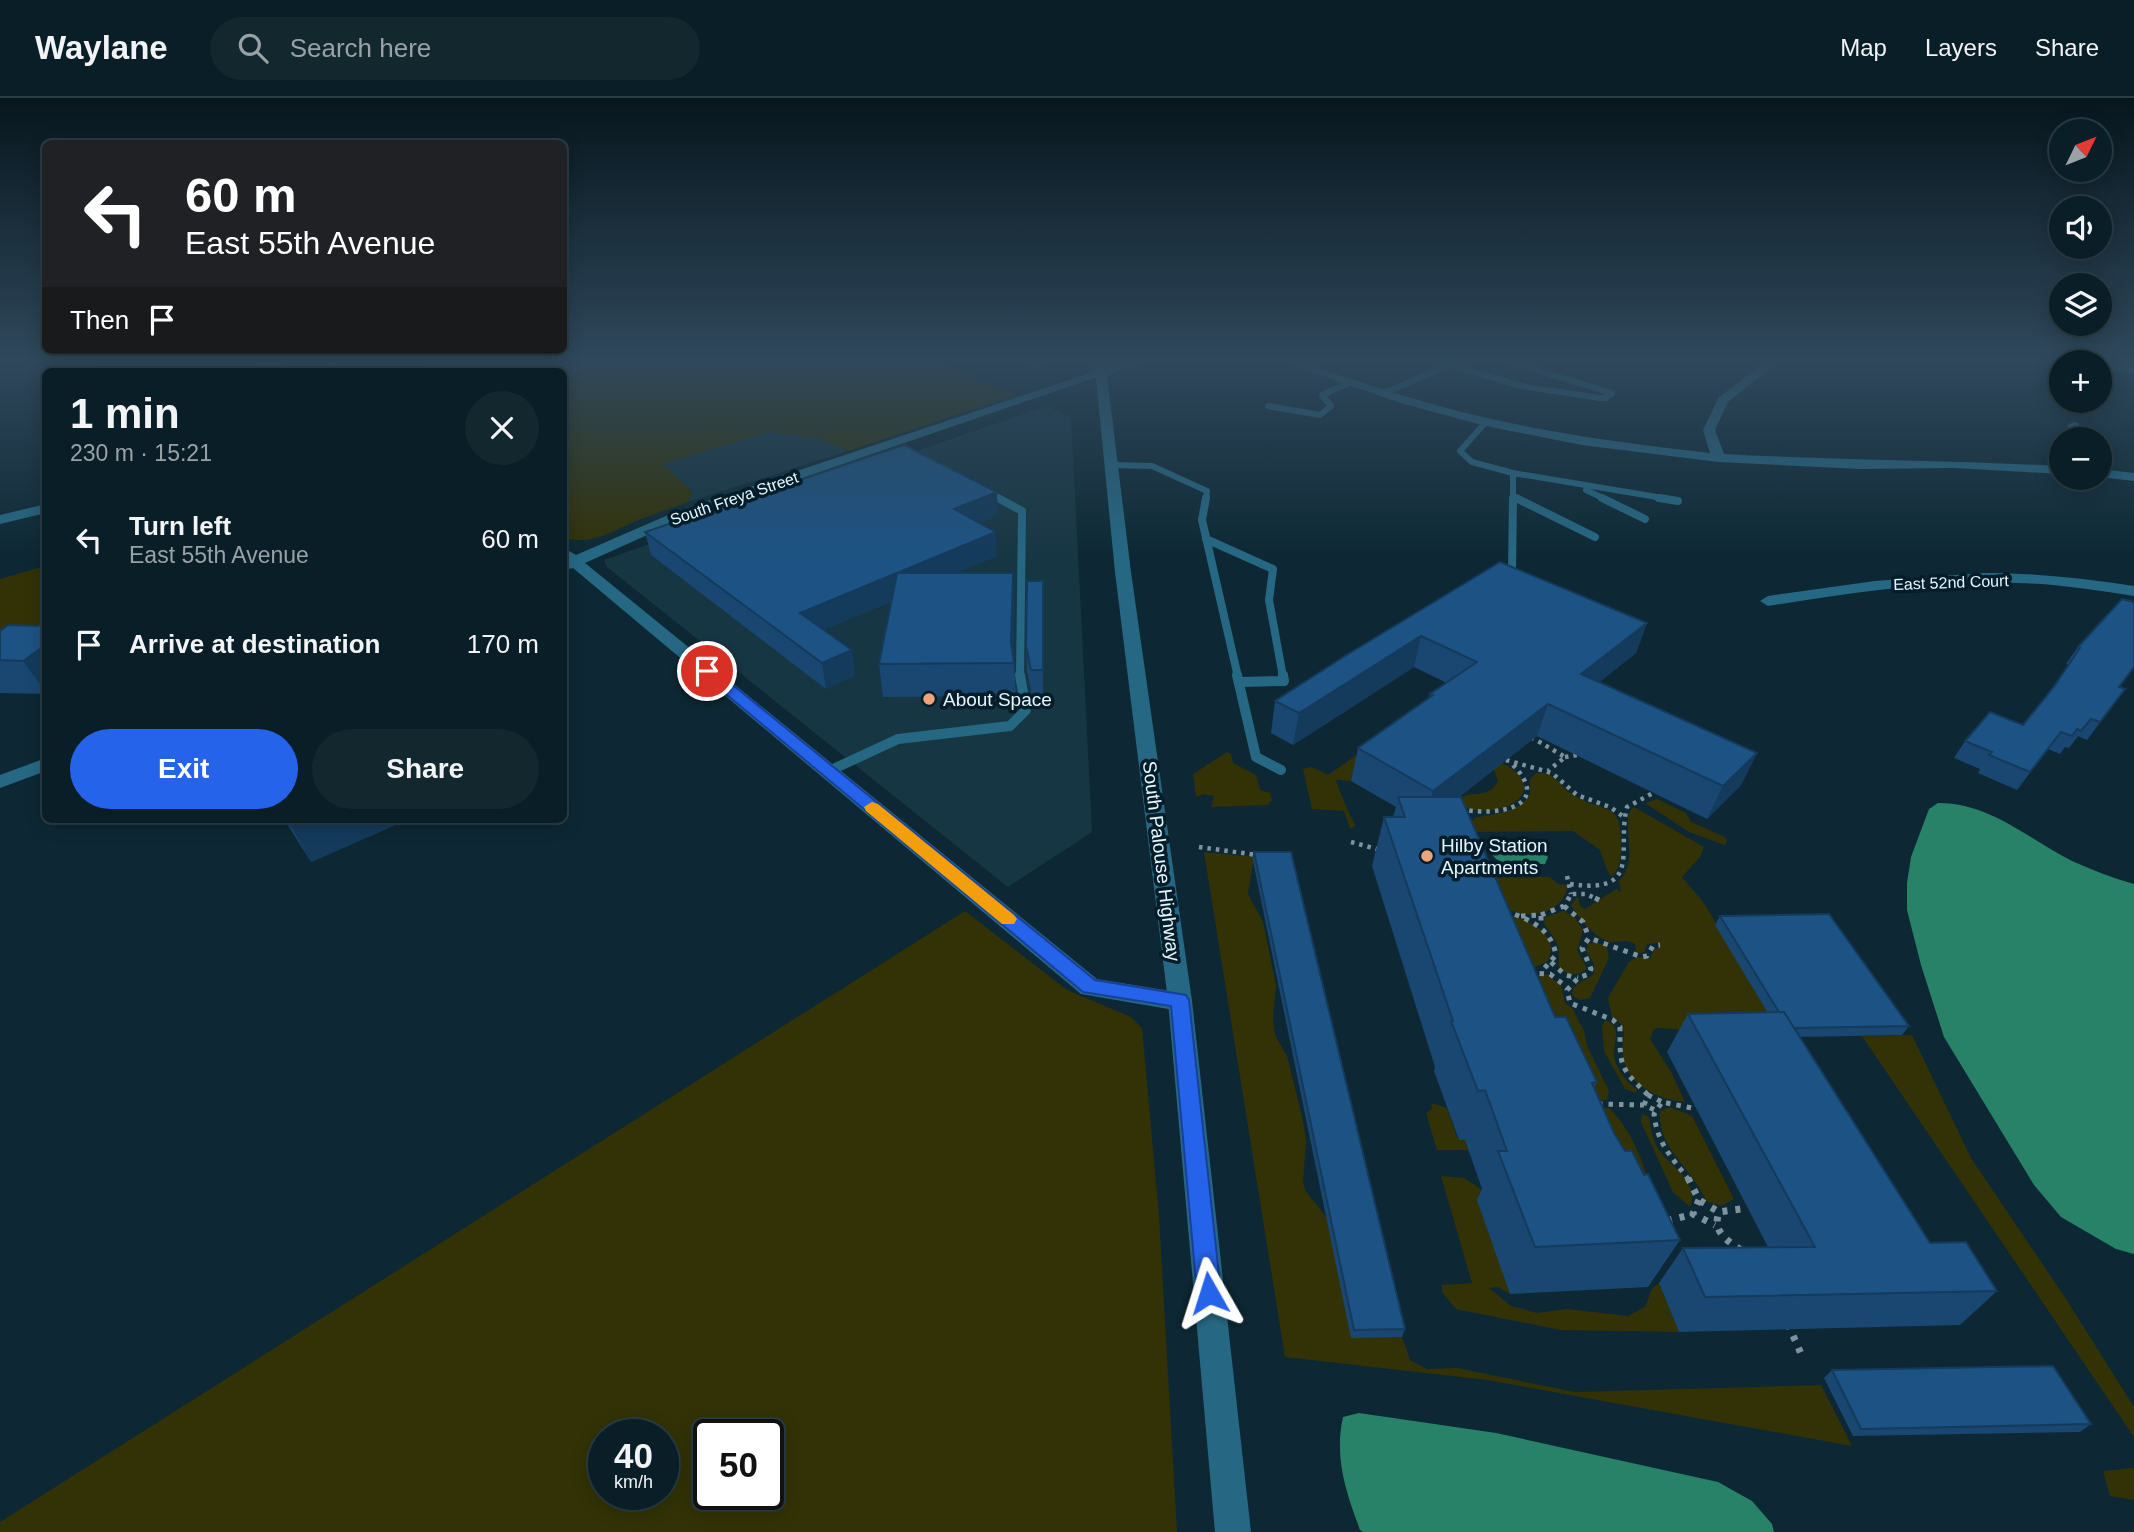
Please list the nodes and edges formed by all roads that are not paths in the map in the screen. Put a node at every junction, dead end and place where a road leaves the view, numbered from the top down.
1 (953, 425) edge
2 (1107, 425) edge
3 (1483, 425) edge
4 (1500, 425) edge
5 (1711, 425) edge
6 (1718, 457) junction
7 (1112, 465) junction
8 (2049, 469) edge
9 (1513, 473) junction
10 (2112, 474) edge
11 (2134, 477) edge
12 (1574, 484) junction
13 (979, 487) edge
14 (1513, 496) junction
15 (1678, 501) dead end
16 (42, 509) edge
17 (1645, 519) dead end
18 (0, 520) edge
19 (1595, 537) dead end
20 (1206, 538) junction
21 (567, 560) edge
22 (1512, 573) edge
23 (2134, 591) edge
24 (1768, 601) dead end
25 (1241, 681) junction
26 (42, 766) edge
27 (1281, 769) dead end
28 (829, 771) junction
29 (0, 782) edge
30 (1180, 1000) junction
31 (1233, 1532) edge

1 - 21 street, South Freya Street
2 - 7 street, South Palouse Highway
3 - 9 lane
4 - 6 street
5 - 6 street
6 - 8 street
7 - 20 lane
7 - 30 street, South Palouse Highway
9 - 12 lane
9 - 14 lane
10 - 11 street
12 - 15 lane
12 - 17 lane
13 - 28 lane
14 - 19 lane
14 - 22 lane
16 - 18 street
20 - 25 lane
20 - 25 lane
21 - 28 street
23 - 24 street, East 52nd Court
25 - 27 lane
26 - 29 street
28 - 30 street
30 - 31 street, South Palouse Highway

